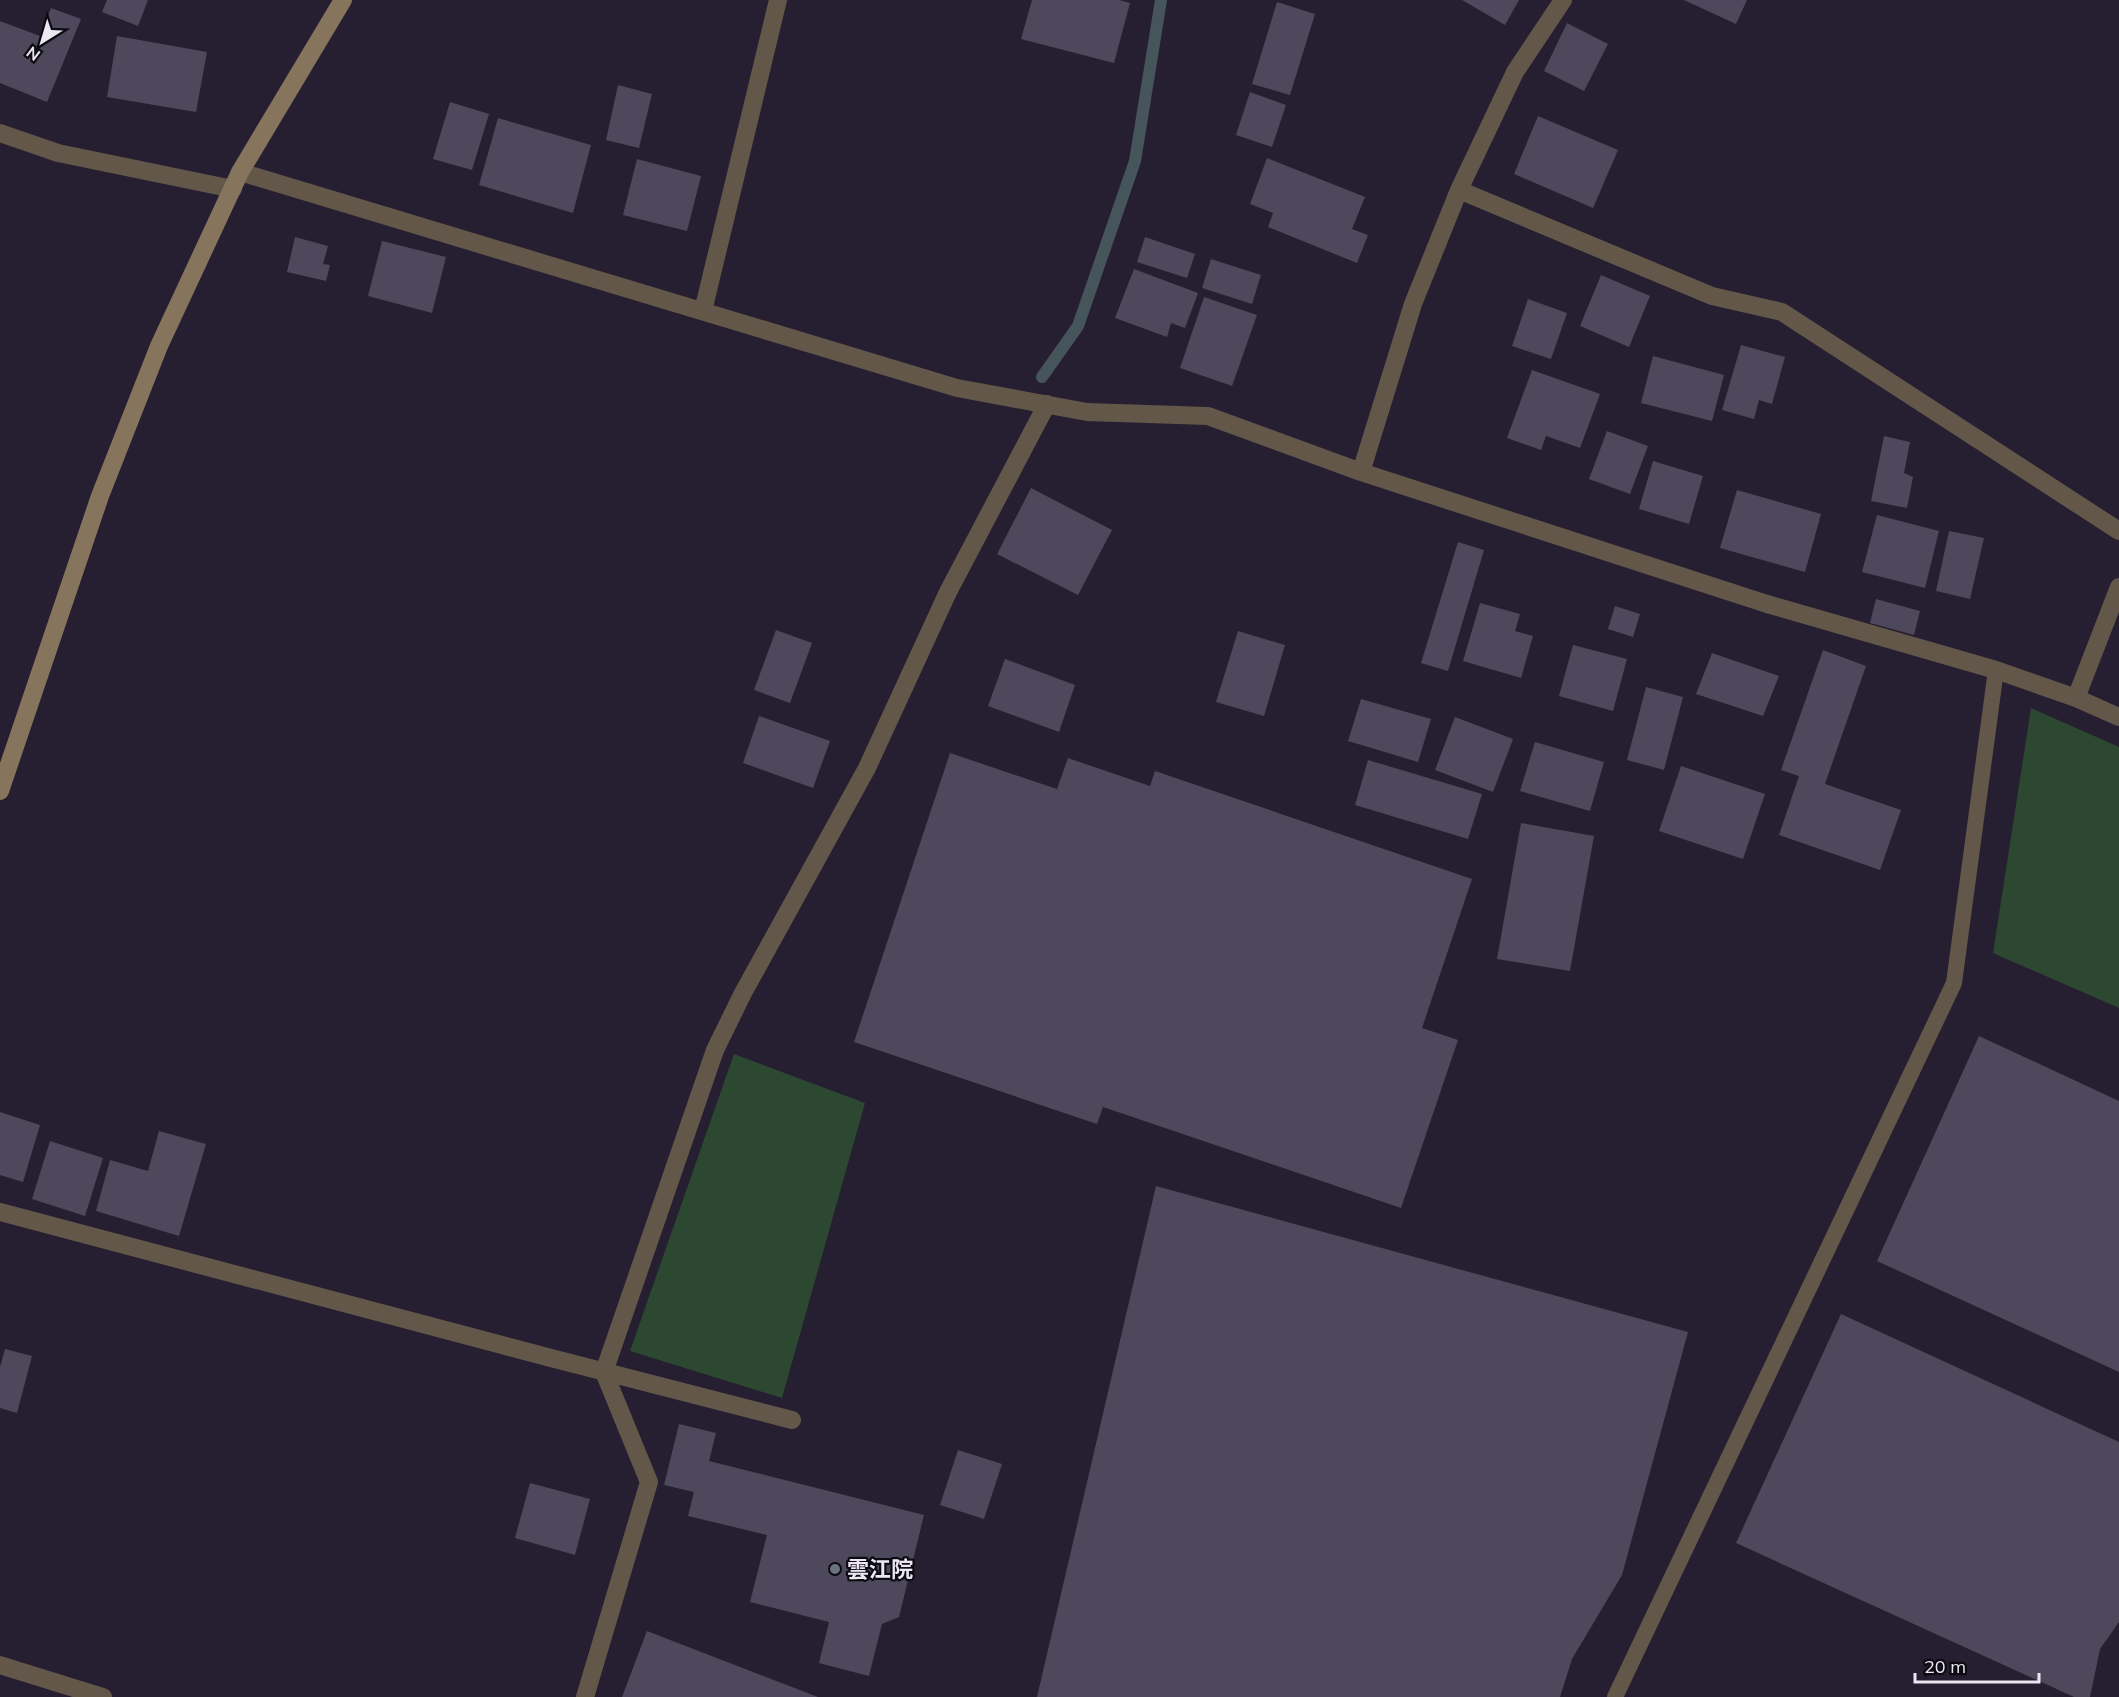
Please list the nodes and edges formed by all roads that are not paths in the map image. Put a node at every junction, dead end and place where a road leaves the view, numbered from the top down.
1 (343, 0) edge
2 (778, 0) edge
3 (1563, 0) edge
4 (0, 133) edge
5 (240, 172) junction
6 (232, 189) junction
7 (1459, 190) junction
8 (703, 311) junction
9 (1047, 404) junction
10 (1360, 472) junction
11 (2119, 531) edge
12 (2119, 587) edge
13 (1996, 670) junction
14 (2076, 698) junction
15 (2119, 717) edge
16 (0, 791) edge
17 (0, 1212) edge
18 (604, 1372) junction
19 (792, 1420) dead end
20 (0, 1665) edge
21 (103, 1697) edge
22 (585, 1697) edge
23 (1615, 1697) edge

1 - 5 street
2 - 8 street
3 - 7 street
4 - 6 street
5 - 6 street
5 - 8 street
6 - 16 street
7 - 10 street
7 - 11 street
8 - 9 street
9 - 10 street
9 - 18 street
10 - 13 street
12 - 14 street
13 - 14 street
13 - 23 lane
14 - 15 street
17 - 18 street
18 - 19 street
18 - 22 street
20 - 21 street

